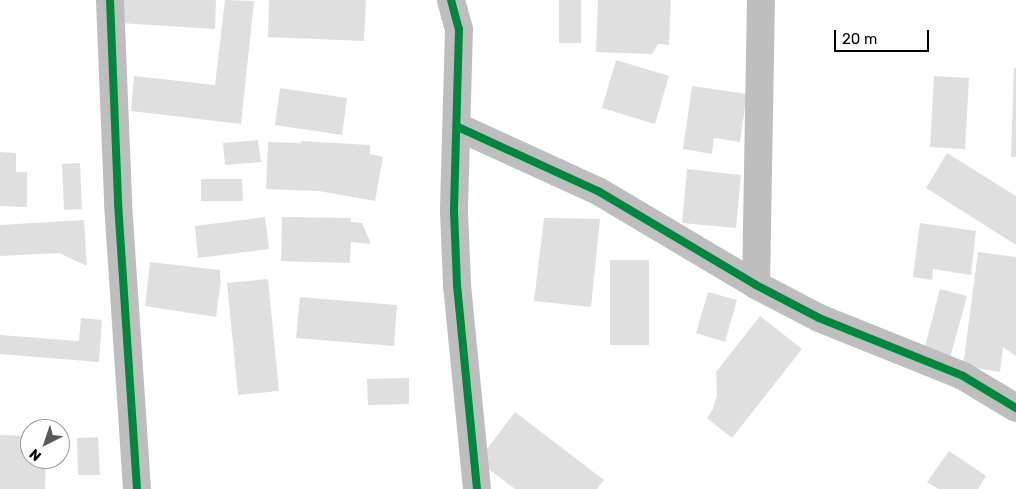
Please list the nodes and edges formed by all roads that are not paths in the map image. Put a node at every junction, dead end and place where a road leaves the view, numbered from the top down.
1 (110, 0) edge
2 (451, 0) edge
3 (761, 0) edge
4 (458, 127) junction
5 (756, 285) junction
6 (1016, 408) edge
7 (137, 489) edge
8 (477, 489) edge

1 - 7 street
2 - 4 street
3 - 5 street
4 - 5 street
4 - 8 street
5 - 6 street

